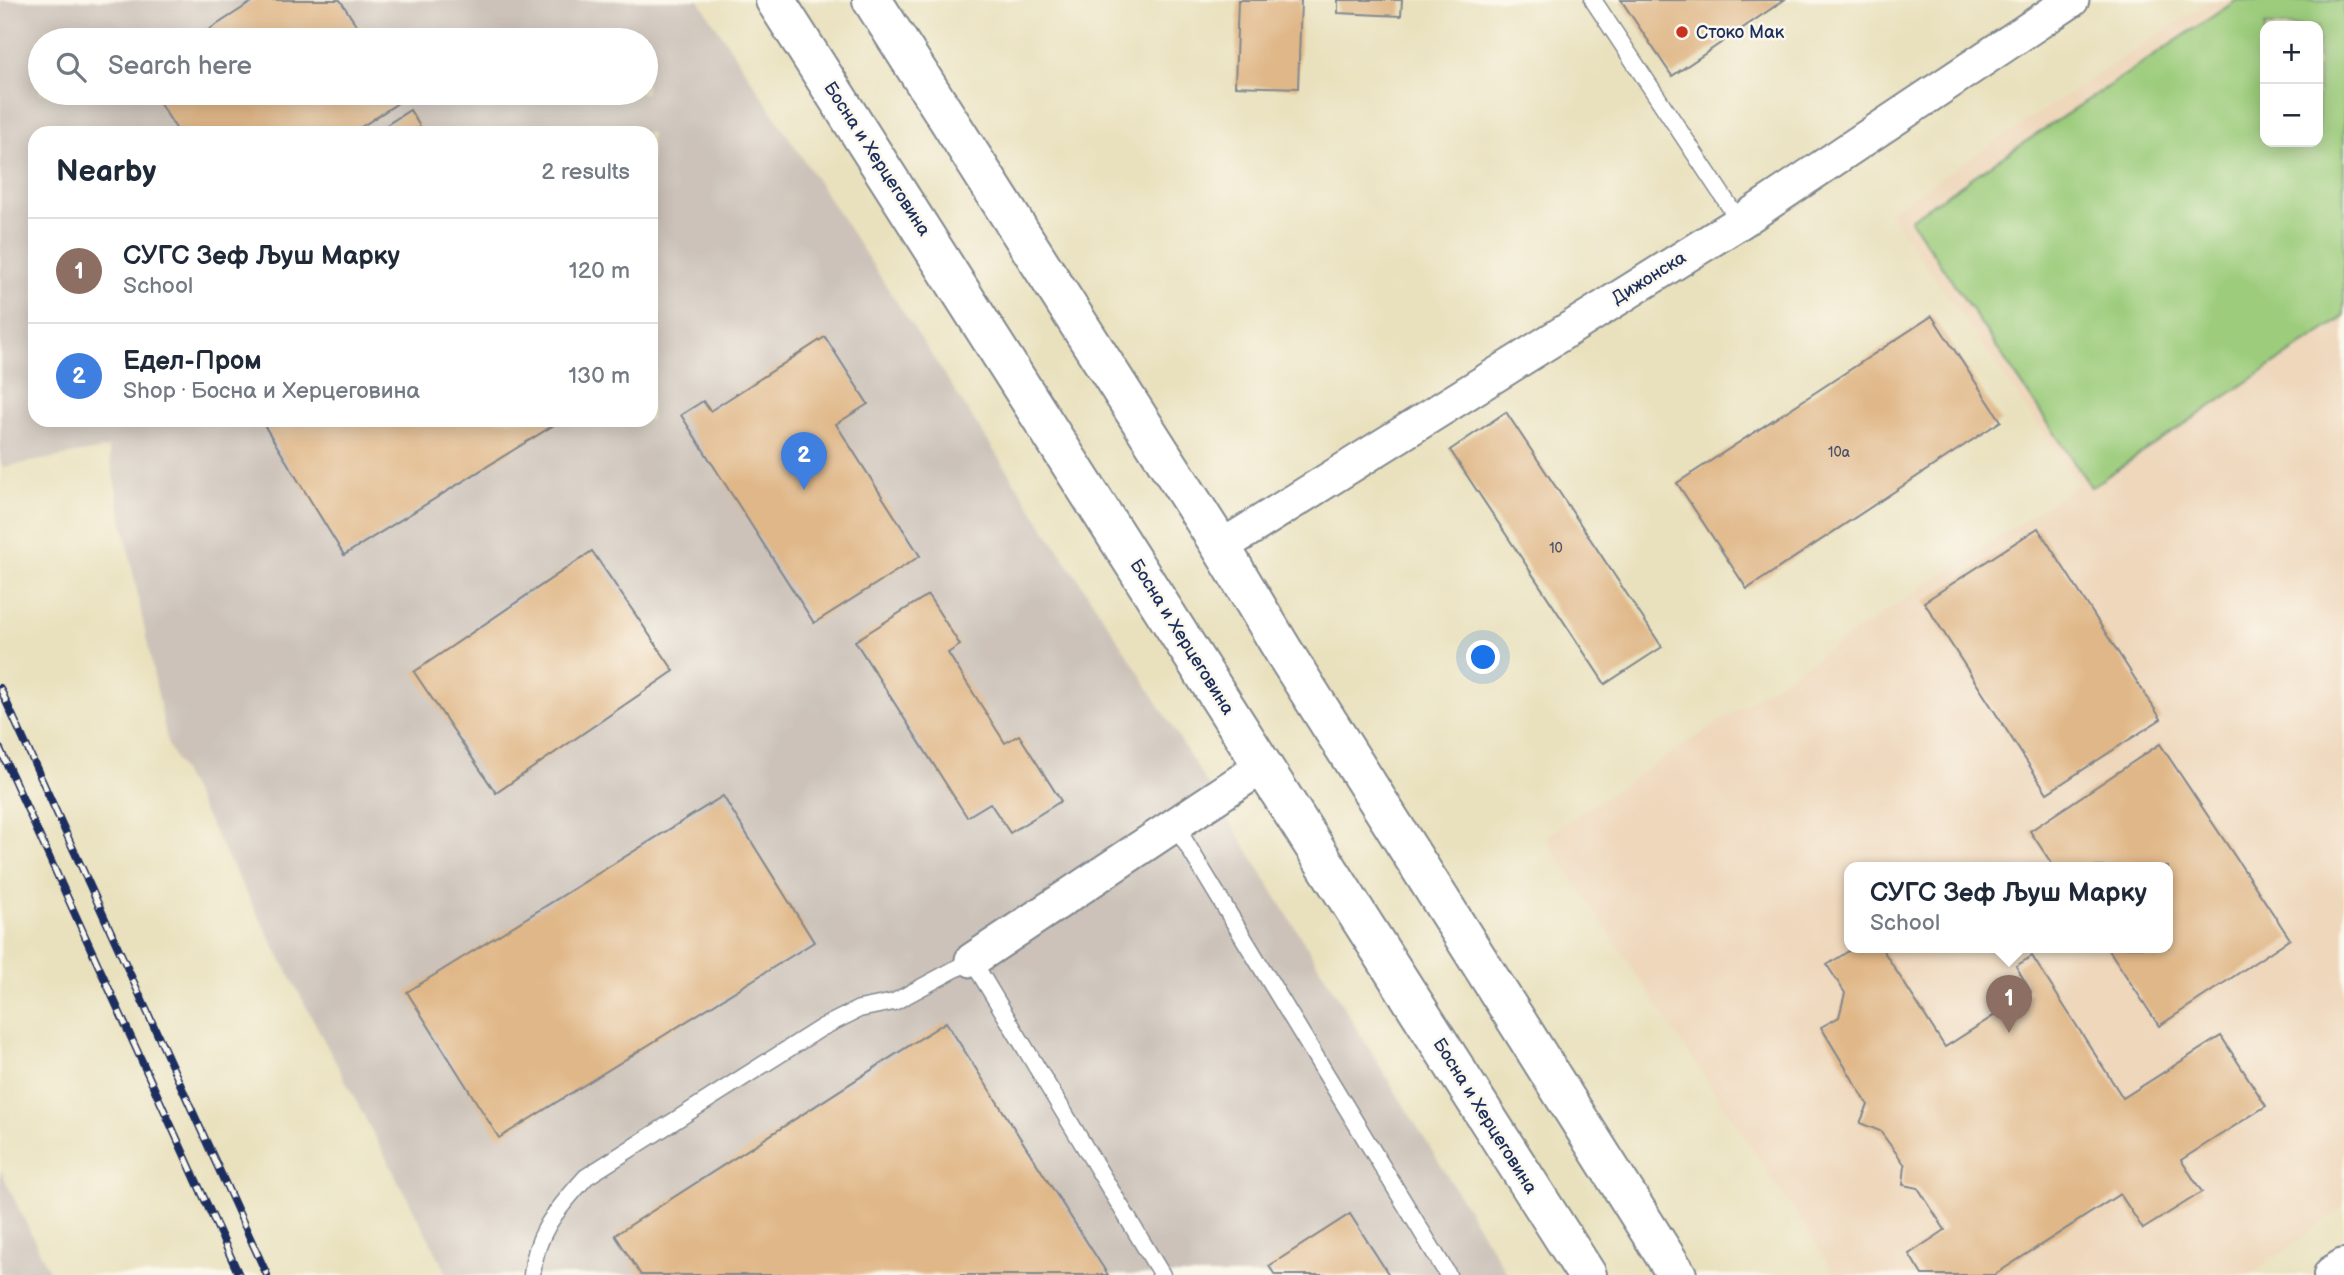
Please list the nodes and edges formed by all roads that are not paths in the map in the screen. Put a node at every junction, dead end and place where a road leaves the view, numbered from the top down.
1 (775, 0) edge
2 (872, 0) edge
3 (1593, 0) edge
4 (2064, 2) edge
5 (1740, 222) junction
6 (1221, 547) junction
7 (1263, 766) junction
8 (1175, 825) junction
9 (972, 960) junction
10 (2344, 1268) edge
11 (533, 1275) edge
12 (1162, 1275) edge
13 (1448, 1275) edge
14 (1587, 1275) edge
15 (1677, 1275) edge
16 (2333, 1275) edge

1 - 7 street, Босна и Херцеговина
2 - 6 street
3 - 5 lane
4 - 5 street, Дижонска
5 - 6 street, Дижонска
6 - 15 street
7 - 8 street
7 - 14 street, Босна и Херцеговина
8 - 9 street
8 - 13 lane
9 - 11 lane
9 - 12 lane
10 - 16 street

